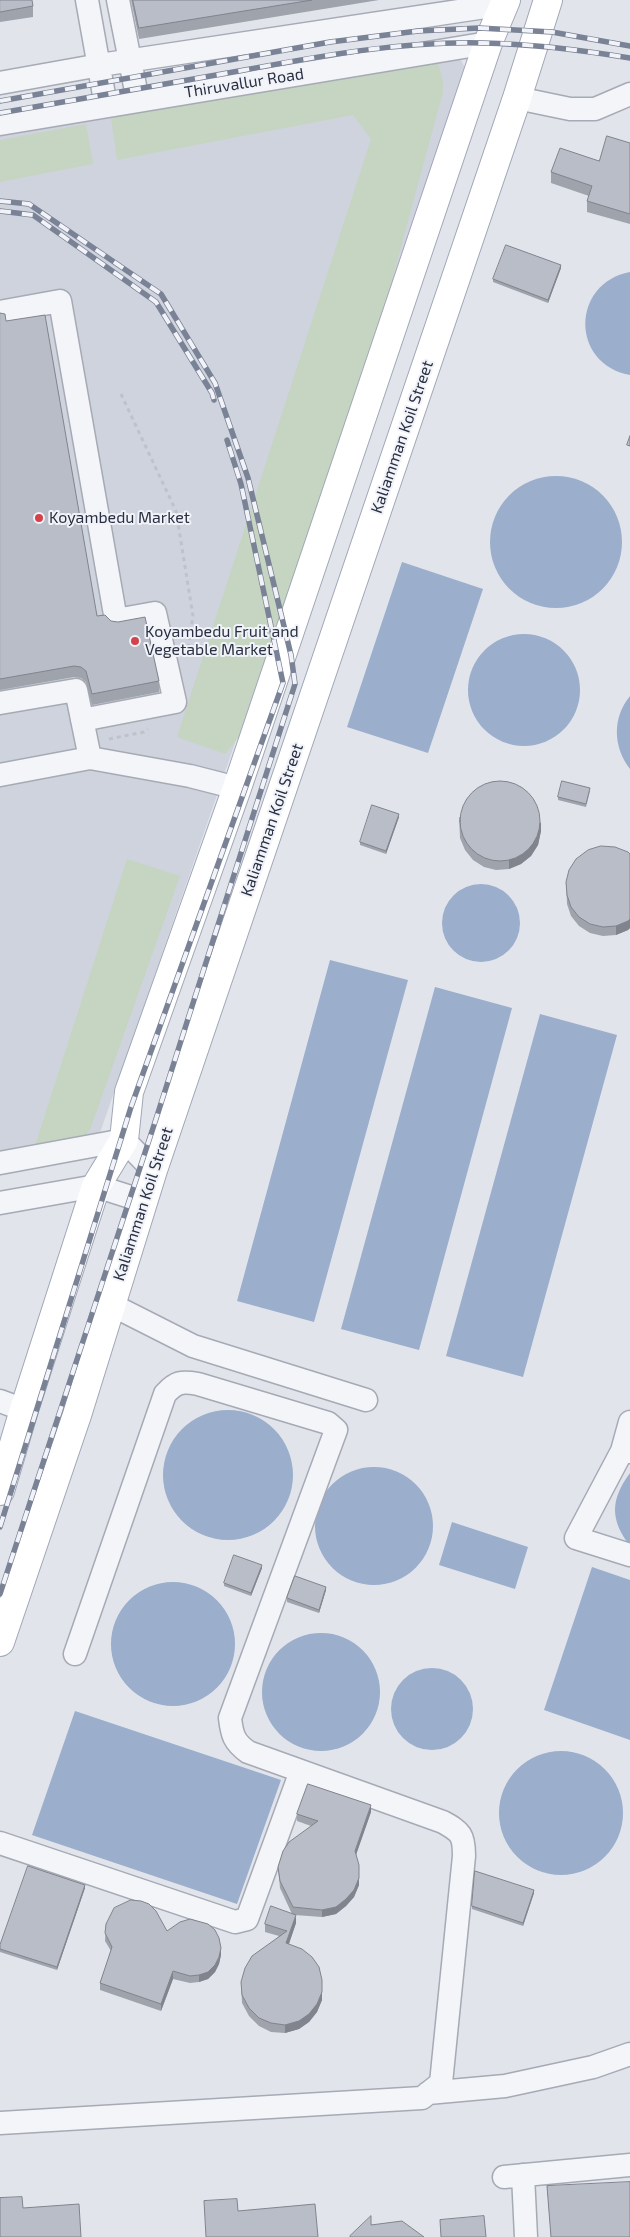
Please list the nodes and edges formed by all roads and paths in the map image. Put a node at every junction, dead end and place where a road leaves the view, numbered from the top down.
1 (87, 0) edge
2 (118, 0) edge
3 (548, 0) edge
4 (506, 2) edge
5 (488, 43) junction
6 (130, 60) junction
7 (100, 65) junction
8 (0, 83) edge
9 (630, 94) edge
10 (517, 98) junction
11 (138, 101) junction
12 (106, 106) junction
13 (0, 124) edge
14 (0, 312) edge
15 (0, 703) edge
16 (82, 720) junction
17 (90, 758) junction
18 (0, 776) edge
19 (237, 788) junction
20 (124, 1140) junction
21 (0, 1163) edge
22 (153, 1170) junction
23 (96, 1186) junction
24 (143, 1200) junction
25 (0, 1203) edge
26 (110, 1304) junction
27 (366, 1400) dead end
28 (12, 1405) edge
29 (630, 1422) edge
30 (626, 1452) edge
31 (0, 1491) edge
32 (630, 1555) edge
33 (0, 1642) edge
34 (75, 1654) dead end
35 (301, 1771) junction
36 (0, 1843) edge
37 (630, 2054) edge
38 (428, 2093) junction
39 (0, 2123) edge
40 (630, 2165) edge
41 (526, 2237) edge

1 - 7 street
2 - 6 street
3 - 10 main road, Kaliamman Koil Street
4 - 5 main road
4 - 6 street
5 - 11 street, Thiruvallur Road
5 - 19 main road
6 - 7 street
6 - 11 street
7 - 8 street
7 - 12 street
9 - 10 street
10 - 22 main road, Kaliamman Koil Street
11 - 12 street, Thiruvallur Road
12 - 13 street, Thiruvallur Road
14 - 16 street
15 - 16 street
16 - 17 street
17 - 18 street
17 - 19 street
19 - 20 main road
20 - 21 street
20 - 22 street
20 - 23 main road
22 - 24 main road, Kaliamman Koil Street
23 - 24 street
23 - 25 street
23 - 28 main road
24 - 26 main road, Kaliamman Koil Street
26 - 27 street
26 - 33 main road, Kaliamman Koil Street
28 - 31 main road
29 - 30 street
30 - 32 street
34 - 35 street
35 - 36 street
35 - 38 street
37 - 38 street
38 - 39 street
40 - 41 street

